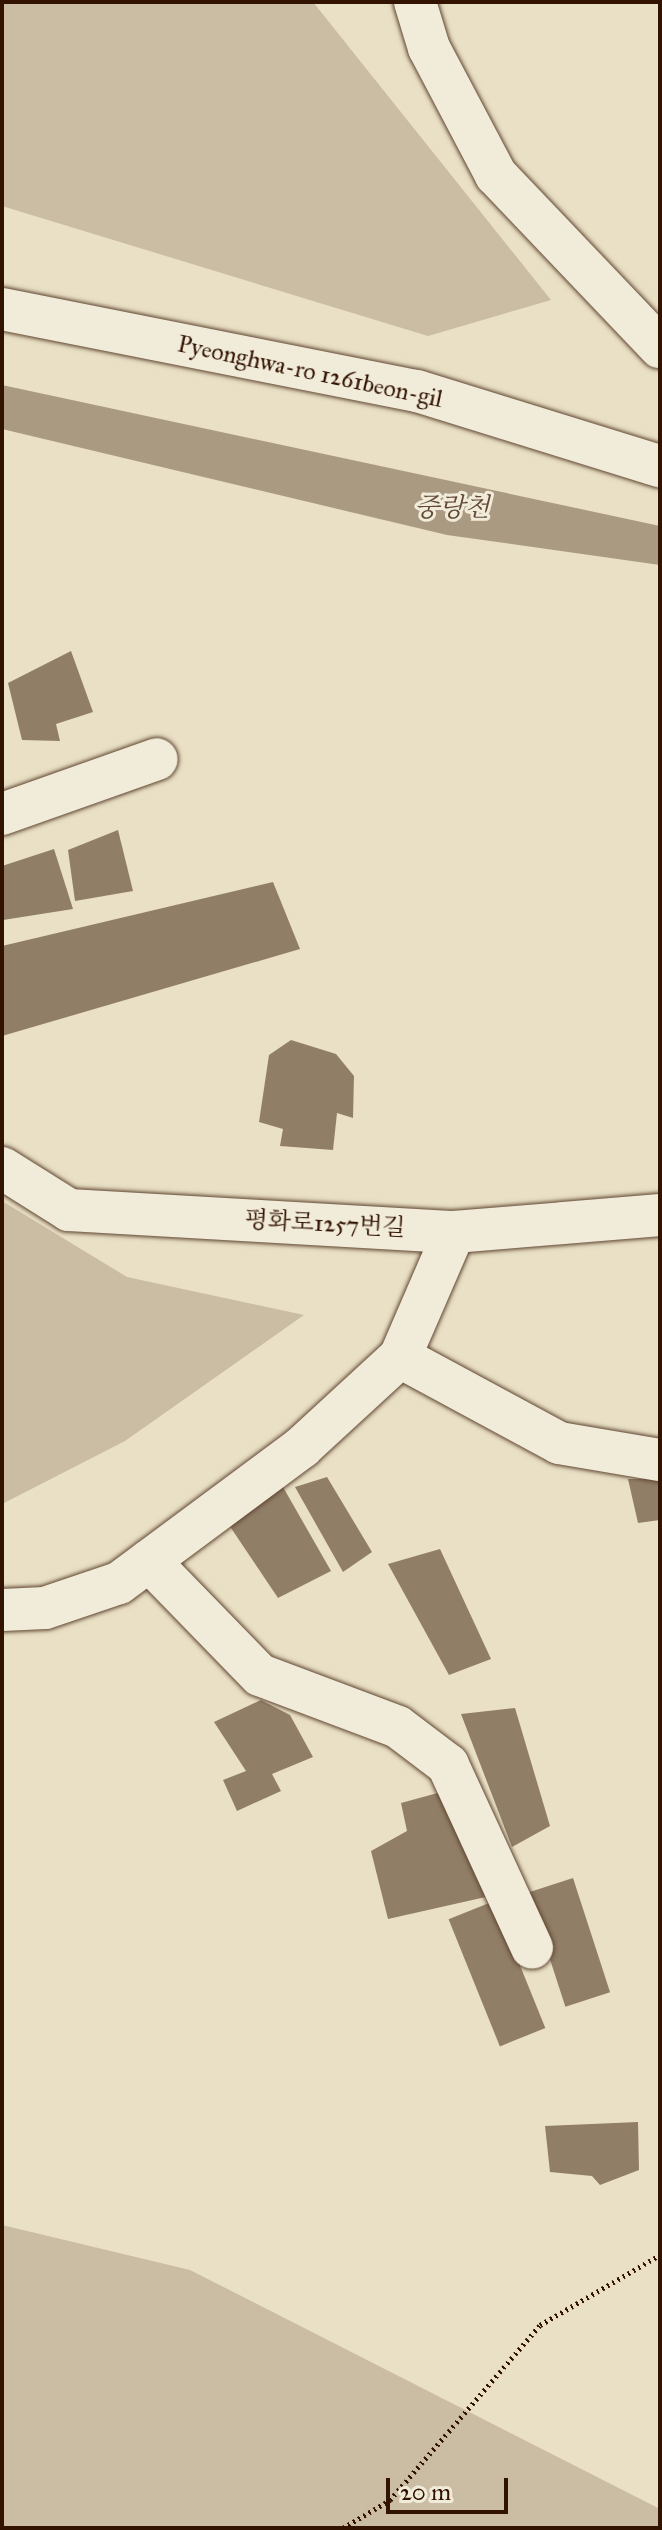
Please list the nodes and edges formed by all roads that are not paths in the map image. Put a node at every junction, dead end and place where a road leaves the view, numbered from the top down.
1 (415, 2) edge
2 (2, 309) edge
3 (660, 347) edge
4 (660, 466) edge
5 (157, 759) dead end
6 (2, 814) edge
7 (2, 1168) edge
8 (660, 1215) edge
9 (454, 1232) junction
10 (400, 1357) junction
11 (660, 1460) edge
12 (149, 1561) junction
13 (2, 1610) edge
14 (532, 1948) dead end

1 - 3 street
2 - 4 street, Pyeonghwa-ro 1261beon-gil
5 - 6 street
7 - 9 street, 평화로1257번길
8 - 9 street, 평화로1257번길
9 - 10 street
10 - 11 street
10 - 12 street
12 - 13 street
12 - 14 street

